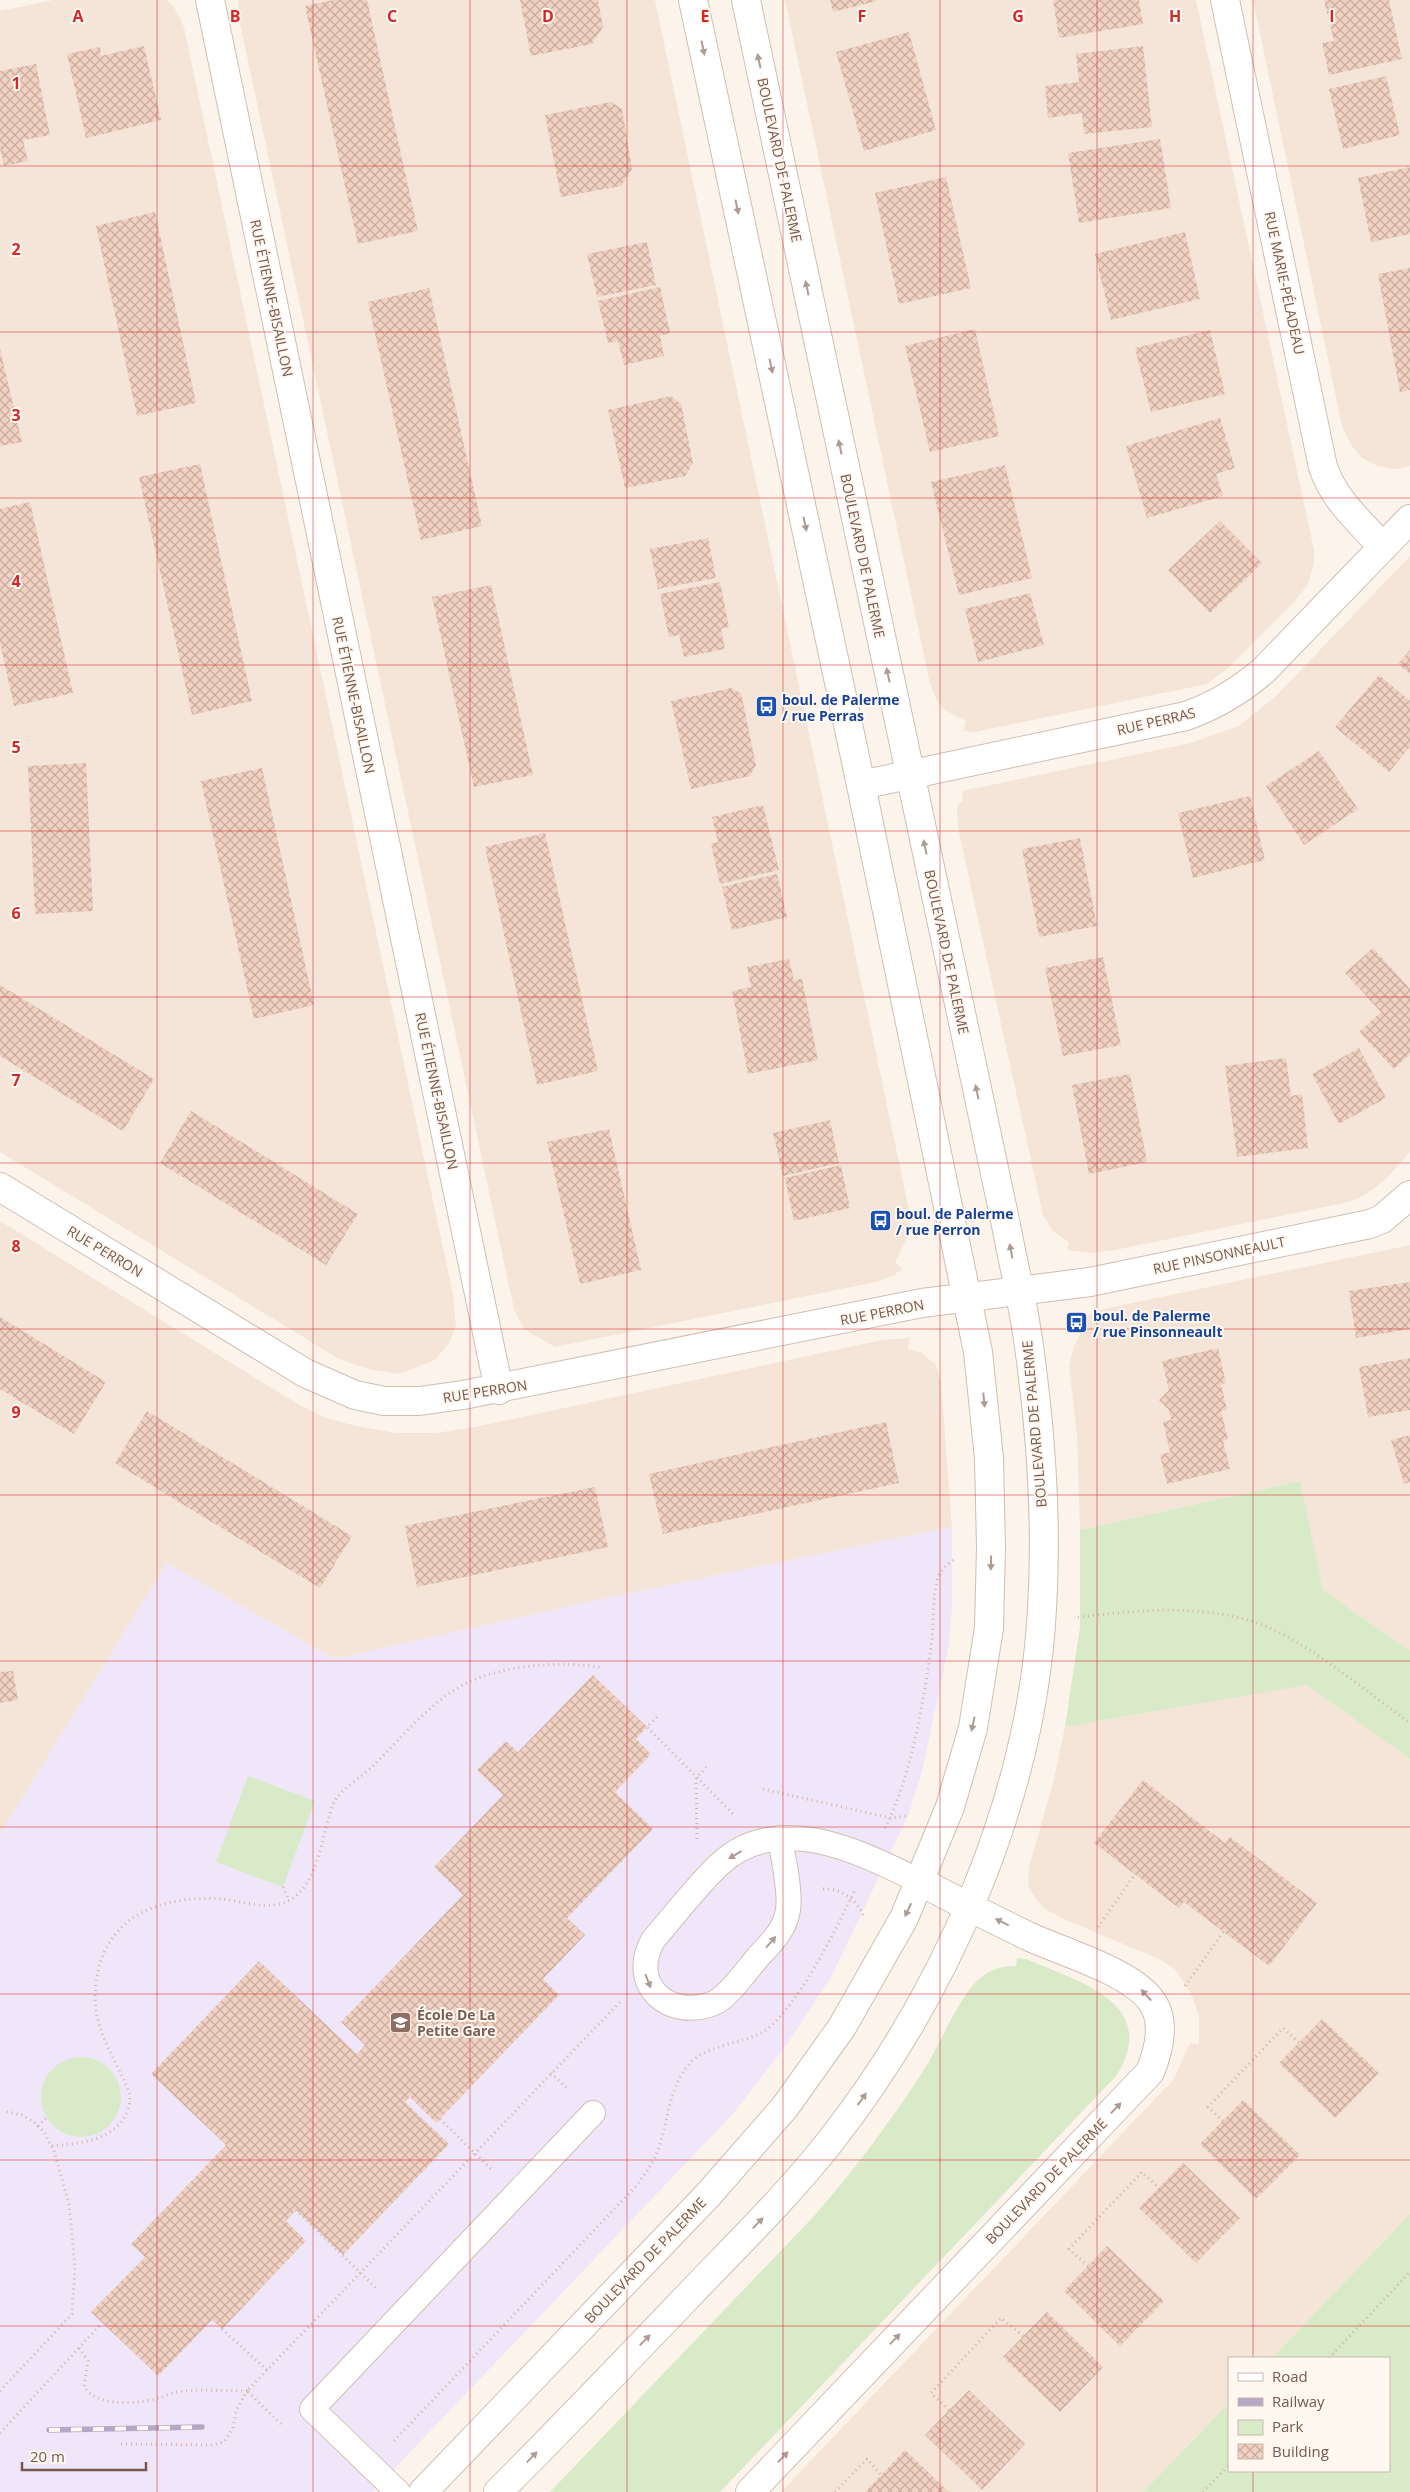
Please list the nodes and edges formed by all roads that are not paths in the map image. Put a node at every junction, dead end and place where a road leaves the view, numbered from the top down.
1 (210, 0) edge
2 (693, 0) edge
3 (746, 0) edge
4 (1225, 0) edge
5 (1410, 519) edge
6 (1383, 547) junction
7 (909, 774) junction
8 (861, 785) junction
9 (0, 1187) edge
10 (1410, 1194) edge
11 (1019, 1291) junction
12 (967, 1298) junction
13 (499, 1390) junction
14 (780, 1838) junction
15 (921, 1882) junction
16 (970, 1907) junction
17 (593, 2113) dead end
18 (398, 2492) edge
19 (423, 2492) edge
20 (498, 2492) edge
21 (750, 2492) edge

1 - 13 street, RUE ÉTIENNE-BISAILLON
2 -> 8 street, BOULEVARD DE PALERME
7 -> 3 street, BOULEVARD DE PALERME
4 - 6 street, RUE MARIE-PÉLADEAU
5 - 6 street, RUE PERRAS
6 - 7 street, RUE PERRAS
7 - 8 street, RUE PERRAS
11 -> 7 street, BOULEVARD DE PALERME
8 - 12 street, BOULEVARD DE PALERME
9 - 13 street, RUE PERRON
10 - 11 street, RUE PINSONNEAULT
11 - 12 street, RUE PERRON
11 - 16 street, BOULEVARD DE PALERME
12 - 13 street, RUE PERRON
12 -> 15 street, BOULEVARD DE PALERME
14 -> 14 lane
14 - 15 lane
15 - 16 street, BOULEVARD DE PALERME
15 -> 19 street, BOULEVARD DE PALERME
20 -> 16 street, BOULEVARD DE PALERME
21 -> 16 street, BOULEVARD DE PALERME
17 - 18 lane

